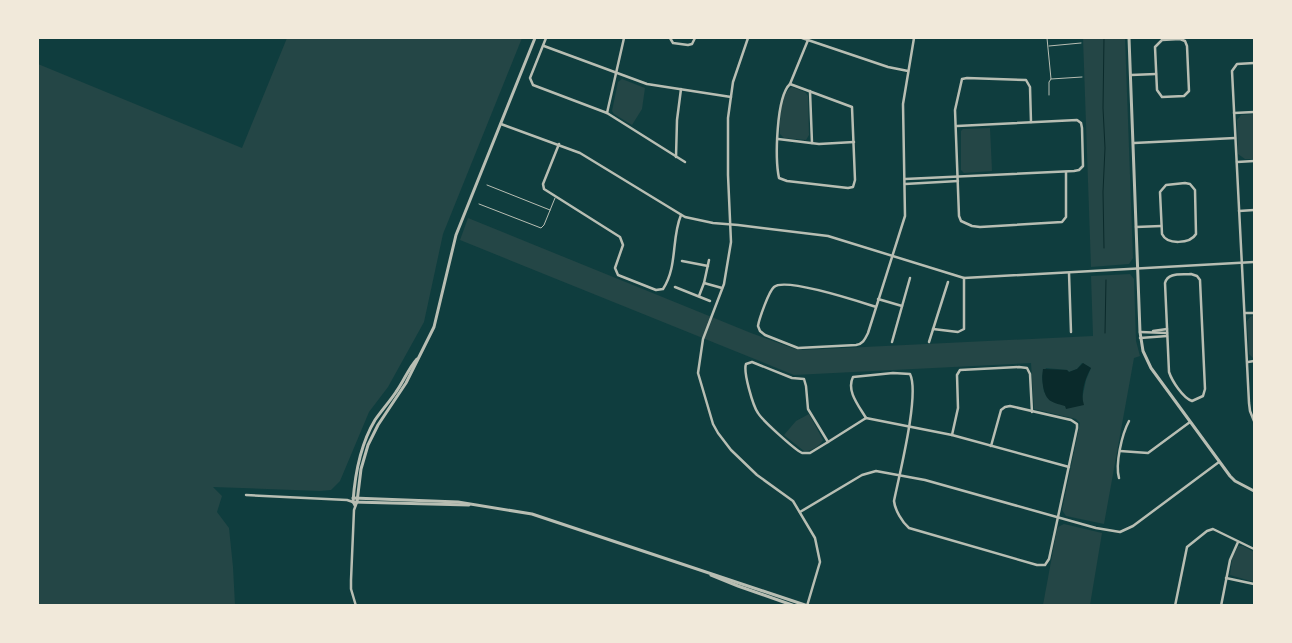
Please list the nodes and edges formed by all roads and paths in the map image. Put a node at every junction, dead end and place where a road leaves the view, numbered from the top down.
1 (535, 38) edge
2 (546, 38) edge
3 (624, 38) edge
4 (670, 38) edge
5 (695, 38) edge
6 (748, 38) edge
7 (802, 38) edge
8 (914, 38) edge
9 (1047, 38) edge
10 (1130, 38) edge
11 (808, 40) junction
12 (1080, 43) dead end
13 (544, 46) junction
14 (1048, 46) junction
15 (1254, 63) edge
16 (908, 70) junction
17 (616, 73) junction
18 (1156, 74) junction
19 (1131, 75) junction
20 (1082, 77) dead end
21 (1051, 79) junction
22 (790, 84) junction
23 (680, 89) junction
24 (810, 91) junction
25 (1049, 95) dead end
26 (731, 97) junction
27 (1254, 112) edge
28 (607, 113) junction
29 (1234, 113) junction
30 (1031, 122) junction
31 (501, 124) junction
32 (956, 126) junction
33 (1235, 138) junction
34 (778, 139) junction
35 (854, 142) junction
36 (812, 143) junction
37 (1134, 143) junction
38 (559, 144) junction
39 (676, 156) junction
40 (1254, 161) edge
41 (685, 162) dead end
42 (1237, 162) junction
43 (1066, 172) junction
44 (958, 177) junction
45 (905, 179) junction
46 (958, 181) junction
47 (905, 184) junction
48 (487, 185) dead end
49 (555, 198) junction
50 (479, 204) dead end
51 (550, 210) junction
52 (1254, 210) edge
53 (1239, 211) junction
54 (682, 215) junction
55 (731, 224) junction
56 (1161, 226) junction
57 (1136, 227) junction
58 (892, 256) junction
59 (709, 260) dead end
60 (682, 261) dead end
61 (1242, 262) junction
62 (1254, 262) edge
63 (708, 266) junction
64 (1138, 268) junction
65 (1068, 273) junction
66 (910, 278) dead end
67 (964, 278) junction
68 (948, 282) dead end
69 (704, 283) junction
70 (675, 287) dead end
71 (723, 288) junction
72 (699, 296) junction
73 (878, 299) junction
74 (710, 301) dead end
75 (902, 306) junction
76 (876, 308) junction
77 (1245, 313) junction
78 (1254, 313) edge
79 (933, 329) junction
80 (1167, 329) junction
81 (1071, 332) dead end
82 (1140, 332) junction
83 (1152, 332) junction
84 (1167, 335) junction
85 (1140, 338) junction
86 (892, 342) dead end
87 (929, 342) dead end
88 (1254, 361) edge
89 (1248, 362) junction
90 (1250, 411) junction
91 (1254, 411) edge
92 (1032, 412) junction
93 (866, 418) junction
94 (1129, 421) dead end
95 (1254, 421) edge
96 (1190, 422) junction
97 (909, 426) junction
98 (952, 435) junction
99 (828, 442) junction
100 (991, 446) junction
101 (1120, 451) junction
102 (1219, 462) junction
103 (1069, 467) junction
104 (899, 475) junction
105 (1119, 478) dead end
106 (1254, 491) edge
107 (246, 495) dead end
108 (355, 501) junction
109 (800, 512) junction
110 (1058, 518) junction
111 (1238, 542) junction
112 (1254, 550) edge
113 (711, 574) junction
114 (1226, 578) junction
115 (1254, 584) edge
116 (807, 605) edge
117 (356, 606) edge
118 (795, 606) edge
119 (1176, 606) edge
120 (1221, 606) edge

1 - 31 street
2 - 13 street
3 - 17 street
4 - 5 street
6 - 26 street
7 - 11 street
8 - 16 street
9 - 14 lane
10 - 19 street
11 - 16 street
11 - 22 street
12 - 14 lane
13 - 17 street
13 - 28 street
14 - 21 lane
15 - 29 street
16 - 45 street
17 - 23 street
17 - 28 street
18 - 18 street
18 - 19 street
19 - 37 street
20 - 21 lane
21 - 25 lane
22 - 24 street
22 - 34 street
23 - 26 street
23 - 39 street
24 - 35 street
24 - 36 street
26 - 55 street
27 - 29 street
28 - 39 street
29 - 33 street
30 - 32 street
30 - 32 street
30 - 43 street
31 - 38 street
31 - 108 street
32 - 44 street
33 - 37 street
33 - 42 street
34 - 35 street
34 - 36 street
35 - 36 street
37 - 57 street
38 - 49 street
38 - 54 street
39 - 41 street
40 - 42 street
42 - 53 street
43 - 44 street
43 - 46 street
44 - 45 street
44 - 46 street
45 - 47 street
46 - 47 street
47 - 58 street
48 - 51 lane
49 - 51 lane
49 - 54 street
50 - 51 lane
52 - 53 street
53 - 61 street
54 - 55 street
55 - 58 street
55 - 71 street
56 - 56 street
56 - 57 street
57 - 64 street
58 - 67 street
58 - 73 street
59 - 63 street
60 - 63 street
61 - 62 street
61 - 64 street
61 - 77 street
63 - 69 street
64 - 65 street
64 - 82 street
65 - 67 street
65 - 81 street
66 - 75 street
67 - 79 street
68 - 79 street
69 - 71 street
69 - 72 street
70 - 72 street
71 - 109 street
72 - 74 street
73 - 75 street
73 - 76 street
75 - 86 street
76 - 76 street
77 - 78 street
77 - 89 street
79 - 87 street
80 - 83 street
80 - 84 street
80 - 84 street
82 - 83 street
82 - 85 street
83 - 84 street
84 - 85 street
85 - 96 street
88 - 89 street
89 - 90 street
90 - 91 street
90 - 95 street
92 - 98 street
92 - 100 street
92 - 103 street
93 - 97 street
93 - 97 street
93 - 99 street
94 - 101 street
96 - 101 street
96 - 102 street
97 - 98 street
97 - 104 street
98 - 100 street
99 - 99 street
100 - 103 street
101 - 105 street
102 - 106 street
102 - 110 street
103 - 110 street
104 - 109 street
104 - 110 street
104 - 110 street
107 - 108 street
108 - 113 street
108 - 117 street
109 - 116 street
111 - 112 street
111 - 114 street
111 - 119 street
113 - 116 street
113 - 118 street
114 - 115 street
114 - 120 street

